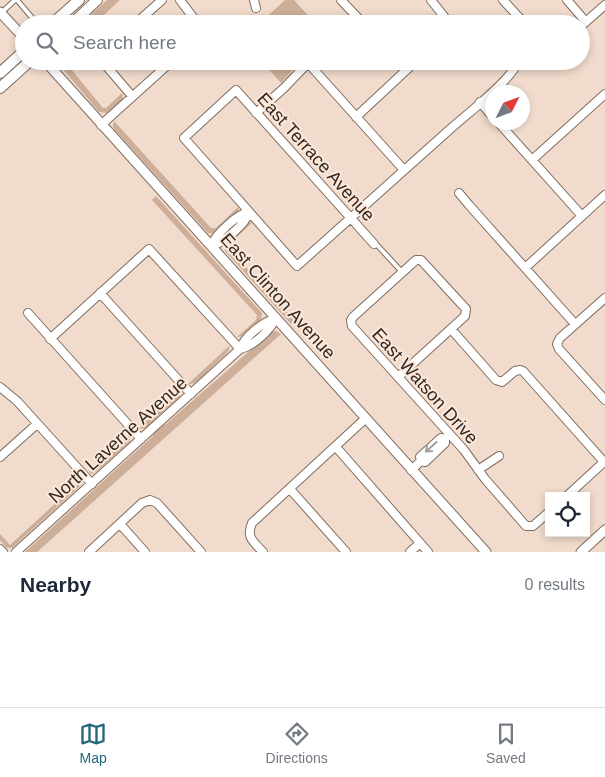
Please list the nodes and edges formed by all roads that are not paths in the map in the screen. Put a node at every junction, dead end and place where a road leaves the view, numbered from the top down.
1 (16, 0) edge
2 (78, 0) edge
3 (98, 0) edge
4 (162, 0) edge
5 (180, 0) edge
6 (341, 0) edge
7 (430, 0) edge
8 (503, 0) edge
9 (566, 0) edge
10 (605, 5) edge
11 (0, 13) edge
12 (30, 15) edge
13 (62, 15) edge
14 (82, 15) edge
15 (144, 15) edge
16 (191, 15) edge
17 (351, 15) edge
18 (442, 15) edge
19 (517, 15) edge
20 (577, 15) edge
21 (590, 19) edge
22 (15, 29) edge
23 (15, 59) edge
24 (20, 70) edge
25 (52, 70) edge
26 (110, 70) edge
27 (162, 70) edge
28 (301, 70) edge
29 (316, 70) edge
30 (406, 70) edge
31 (513, 70) edge
32 (0, 73) edge
33 (0, 88) edge
34 (605, 94) edge
35 (132, 96) junction
36 (480, 102) junction
37 (485, 108) edge
38 (256, 113) junction
39 (356, 117) junction
40 (101, 125) junction
41 (505, 130) edge
42 (532, 160) junction
43 (404, 170) junction
44 (460, 193) dead end
45 (605, 195) edge
46 (249, 212) junction
47 (582, 216) junction
48 (351, 218) junction
49 (374, 244) joint
50 (211, 246) junction
51 (525, 268) junction
52 (402, 272) junction
53 (100, 293) junction
54 (605, 298) edge
55 (28, 313) dead end
56 (276, 318) junction
57 (575, 324) junction
58 (451, 329) junction
59 (50, 338) junction
60 (240, 349) junction
61 (398, 377) junction
62 (0, 387) edge
63 (191, 394) junction
64 (605, 400) edge
65 (366, 418) junction
66 (38, 424) junction
67 (447, 436) junction
68 (141, 439) junction
69 (336, 447) junction
70 (499, 456) dead end
71 (0, 457) edge
72 (605, 463) edge
73 (412, 470) junction
74 (478, 470) junction
75 (92, 484) junction
76 (290, 489) junction
77 (572, 492) edge
78 (545, 516) edge
79 (120, 524) junction
80 (605, 530) edge
81 (420, 543) junction
82 (0, 549) edge
83 (3, 552) edge
84 (16, 552) edge
85 (88, 552) edge
86 (145, 552) edge
87 (201, 552) edge
88 (263, 552) edge
89 (346, 552) edge
90 (410, 552) edge
91 (428, 552) edge
92 (486, 552) edge
93 (581, 552) edge

1 - 11 lane
1 - 12 lane
2 - 13 main road
3 - 14 main road
4 - 15 street
5 - 16 street
6 - 17 street
7 - 18 street
8 - 19 street
9 - 20 street
10 - 21 street
11 - 22 street
23 - 32 main road
24 - 33 main road
25 - 40 street, East Clinton Avenue
26 - 35 street
27 - 35 street
28 - 38 street
29 - 39 street
30 - 39 street
31 - 36 street
34 - 42 street
35 - 40 street
36 - 37 street
36 - 43 street
38 - 46 street, East Terrace Avenue
38 - 48 street, East Terrace Avenue
39 - 43 street
40 - 50 street, East Clinton Avenue
41 - 42 street
42 - 47 street
43 - 48 street
44 - 51 street
45 - 47 street
46 - 48 street
46 - 50 street
47 - 51 street
48 - 49 street, East Terrace Avenue
49 - 52 lane
50 - 56 street, East Clinton Avenue
51 - 57 street
52 - 58 street
52 - 61 street, East Watson Drive
53 - 59 street
53 - 60 street
53 - 63 street
54 - 57 street
55 - 59 street
56 - 60 street, North Laverne Avenue
56 - 65 street, East Clinton Avenue
57 - 64 street
58 - 61 street
58 - 72 street
59 - 68 street
60 - 63 street, North Laverne Avenue
61 - 67 street, East Watson Drive
62 - 66 street
63 - 68 street, North Laverne Avenue
65 - 69 street
65 - 73 street, East Clinton Avenue
66 - 71 street
66 - 75 street
67 - 73 street
67 - 74 street, East Watson Drive
68 - 75 street, North Laverne Avenue
69 - 76 street
69 - 81 street
70 - 74 street, East Watson Drive
72 - 77 street
73 - 92 street, East Clinton Avenue
74 - 78 street, East Watson Drive
75 - 84 street, North Laverne Avenue
76 - 88 street
76 - 89 street
79 - 85 street
79 - 86 street
79 - 87 street
80 - 93 street
81 - 90 street
81 - 91 street
82 - 83 street

